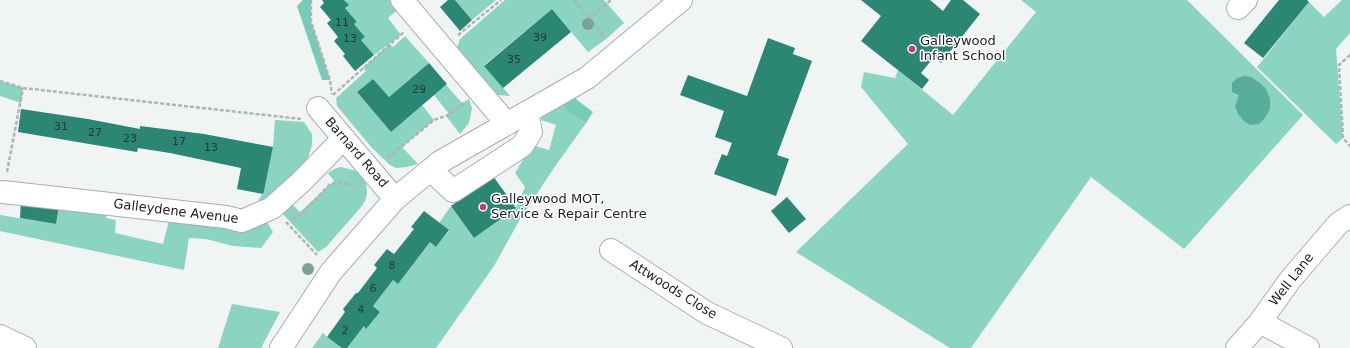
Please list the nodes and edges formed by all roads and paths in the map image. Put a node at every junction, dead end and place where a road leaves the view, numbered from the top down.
1 (310, 0) edge
2 (402, 0) edge
3 (501, 0) edge
4 (574, 0) edge
5 (611, 0) edge
6 (681, 0) edge
7 (589, 18) junction
8 (418, 20) junction
9 (442, 48) junction
10 (617, 52) junction
11 (1350, 56) edge
12 (0, 81) edge
13 (23, 88) junction
14 (479, 91) junction
15 (325, 102) junction
16 (527, 112) junction
17 (507, 124) junction
18 (343, 139) junction
19 (1350, 146) edge
20 (385, 161) dead end
21 (431, 170) junction
22 (381, 182) junction
23 (3, 192) joint
24 (395, 200) junction
25 (279, 215) junction
26 (1350, 216) edge
27 (611, 250) dead end
28 (317, 255) dead end
29 (1260, 322) junction
30 (0, 336) edge
31 (25, 348) edge
32 (281, 348) edge
33 (781, 348) edge
34 (1238, 348) edge
35 (1308, 348) edge

1 - 15 path, Barnard Road
2 - 8 street
3 - 9 path
4 - 7 path
5 - 7 path
6 - 10 street, Barnard Road
7 - 10 path
8 - 9 street
8 - 15 path
9 - 14 street
10 - 16 street, Barnard Road
11 - 19 path
12 - 13 path
13 - 15 path
13 - 23 path
14 - 17 street
14 - 20 path
15 - 18 street, Barnard Road
16 - 17 street, Barnard Road
16 - 21 street
17 - 21 street, Barnard Road
18 - 22 street, Barnard Road
18 - 25 street, Galleydene Avenue
21 - 24 street, Barnard Road
22 - 24 street, Barnard Road
22 - 25 path
23 - 25 street, Galleydene Avenue
24 - 32 street, Barnard Road
25 - 28 path
26 - 29 street, Well Lane
27 - 33 street, Attwoods Close
29 - 34 street, Well Lane
29 - 35 street
30 - 31 street

